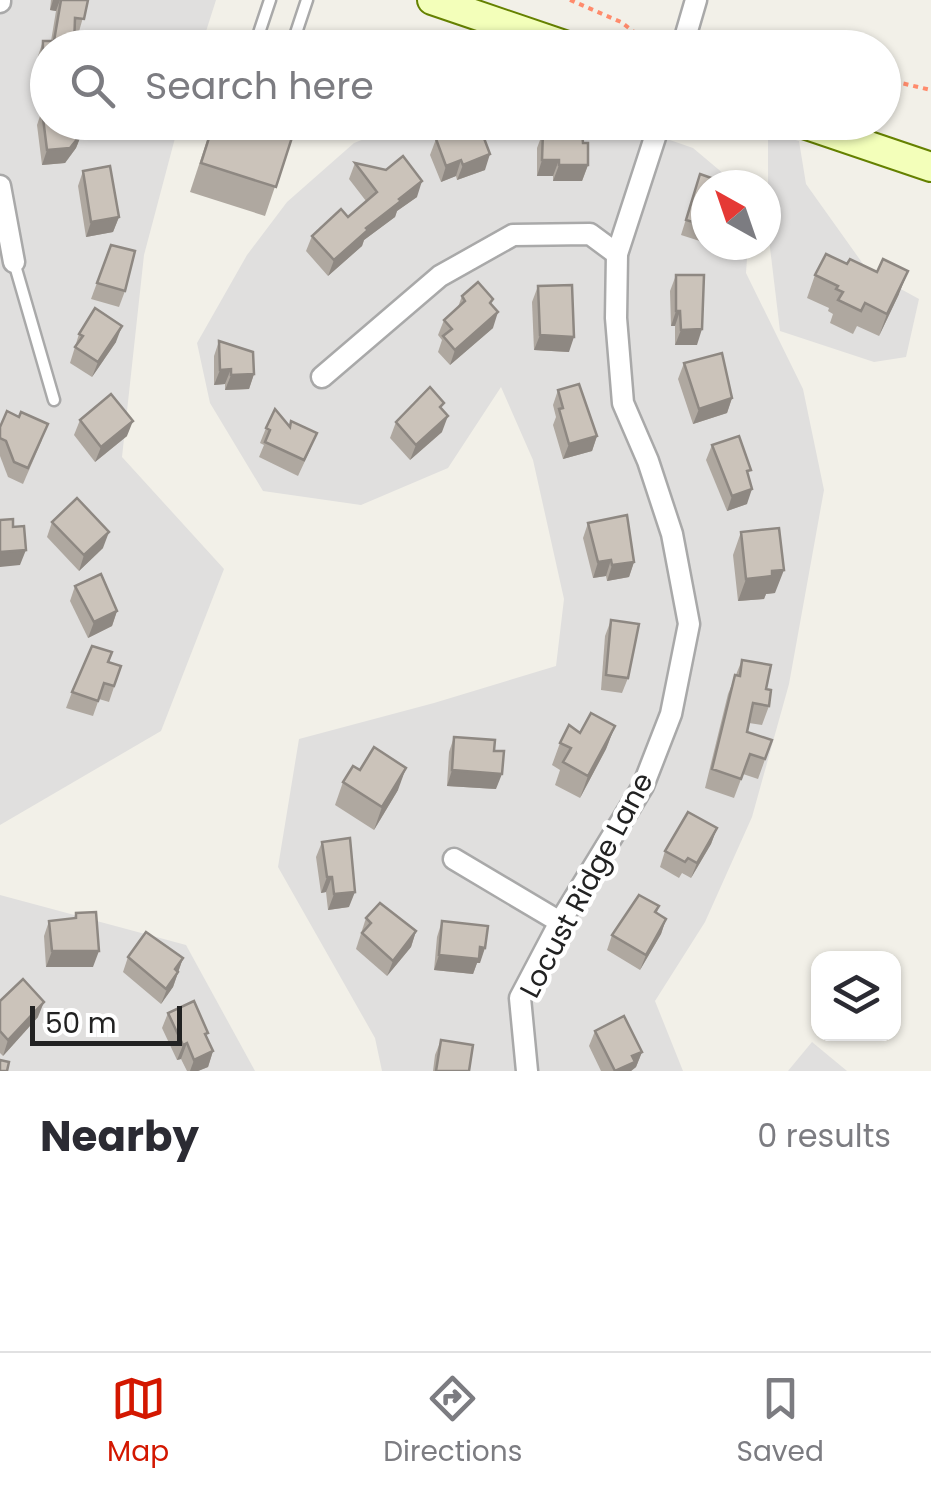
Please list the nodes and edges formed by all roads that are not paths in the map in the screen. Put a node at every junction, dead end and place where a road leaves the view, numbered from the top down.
1 (270, 0) edge
2 (306, 0) edge
3 (432, 0) edge
4 (696, 0) edge
5 (260, 30) edge
6 (297, 30) edge
7 (520, 30) edge
8 (687, 30) edge
9 (654, 140) edge
10 (852, 140) edge
11 (931, 166) edge
12 (0, 186) edge
13 (617, 254) junction
14 (14, 262) joint
15 (322, 377) dead end
16 (54, 400) dead end
17 (454, 859) dead end
18 (560, 922) junction
19 (527, 1071) edge

1 - 5 lane
2 - 6 lane
3 - 7 main road
4 - 8 street
9 - 13 street, Locust Ridge Lane
10 - 11 main road
12 - 14 street
13 - 15 street
13 - 18 street, Locust Ridge Lane
14 - 16 lane
17 - 18 street
18 - 19 street, Locust Ridge Lane

